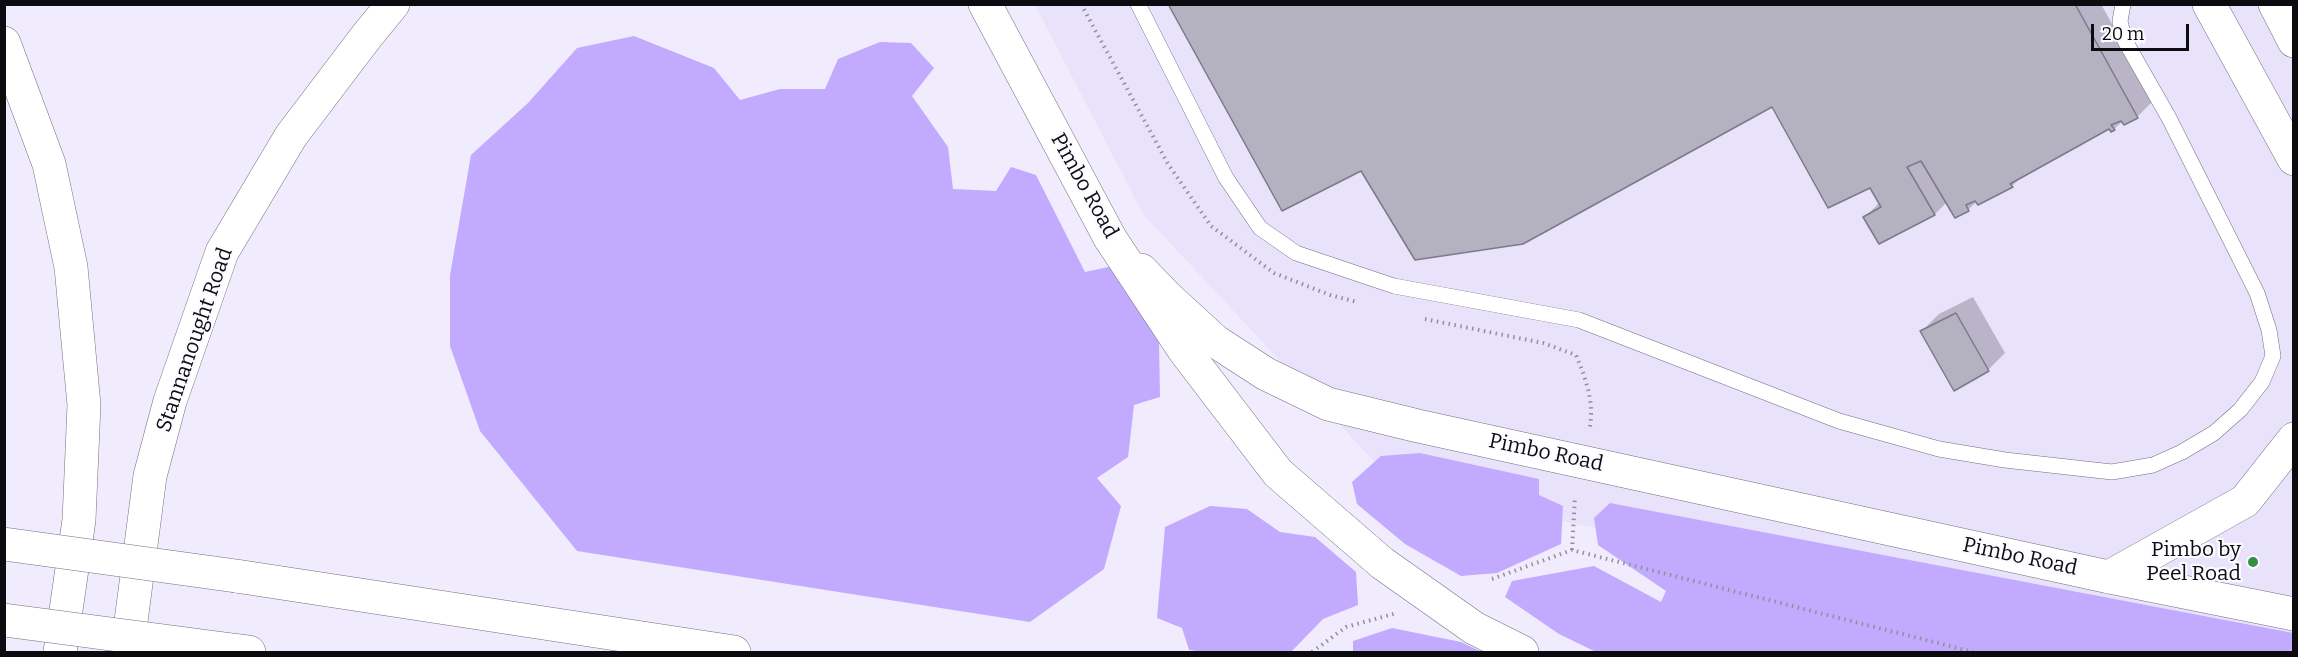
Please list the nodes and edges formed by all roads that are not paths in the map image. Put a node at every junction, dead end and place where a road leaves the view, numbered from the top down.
1 (393, 4) edge
2 (985, 4) edge
3 (1138, 4) edge
4 (2111, 4) edge
5 (2123, 4) edge
6 (2209, 4) edge
7 (2275, 4) edge
8 (2120, 21) junction
9 (2294, 41) edge
10 (4, 43) edge
11 (2294, 159) edge
12 (1110, 238) junction
13 (2294, 439) edge
14 (4, 544) edge
15 (2109, 576) junction
16 (2294, 614) edge
17 (4, 620) edge
18 (237, 651) edge
19 (60, 652) edge
20 (127, 652) edge
21 (734, 652) edge
22 (1522, 652) edge

1 - 20 main road, Stannanought Road
2 - 12 main road, Pimbo Road
3 - 8 lane
4 - 8 lane
5 - 8 lane
6 - 11 main road
7 - 9 main road
10 - 19 main road
12 - 15 main road, Pimbo Road
12 - 22 main road
13 - 15 main road
14 - 21 main road, bridge
15 - 16 main road, Pimbo Road
17 - 18 main road, bridge

